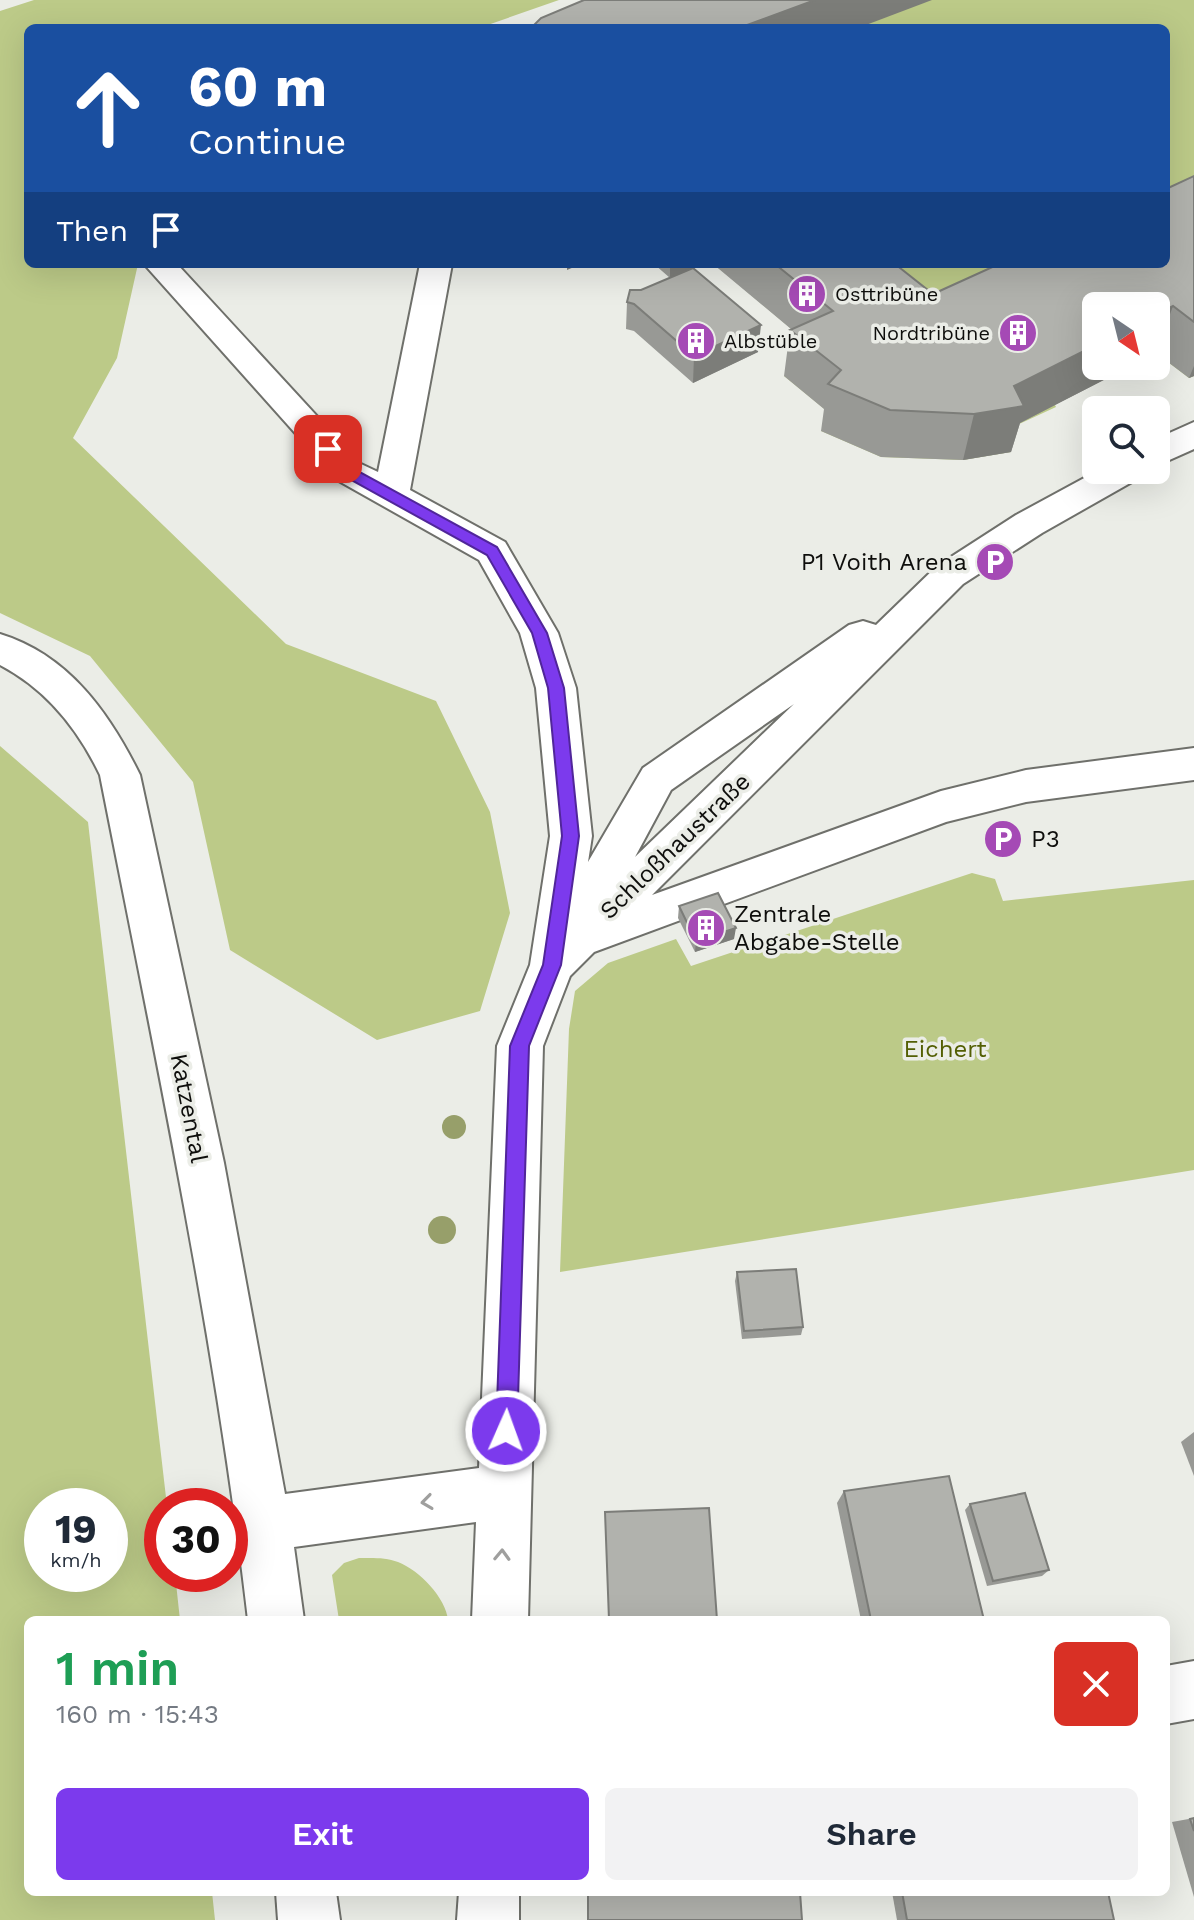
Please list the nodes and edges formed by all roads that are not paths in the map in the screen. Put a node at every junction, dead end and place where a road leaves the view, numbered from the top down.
1 (164, 268) edge
2 (435, 268) edge
3 (1194, 434) edge
4 (1170, 447) edge
5 (1102, 484) edge
6 (391, 495) junction
7 (946, 580) junction
8 (0, 648) edge
9 (1194, 764) edge
10 (565, 953) junction
11 (504, 1491) junction
12 (264, 1524) junction
13 (276, 1616) edge
14 (500, 1616) edge
15 (1194, 1690) edge
16 (1170, 1694) edge
17 (306, 1896) edge
18 (489, 1896) edge
19 (309, 1920) edge
20 (488, 1920) edge

1 - 6 street
2 - 6 street
3 - 4 street
5 - 7 street, Schloßhaustraße
6 - 10 street
7 - 10 street, Schloßhaustraße
7 - 10 street
8 - 12 street, Katzental
9 - 10 street
10 - 11 street, Schloßhaustraße
11 -> 12 street
14 -> 11 street, Schloßhaustraße
12 - 13 street, Katzental
15 - 16 street
17 - 19 street
18 - 20 street

